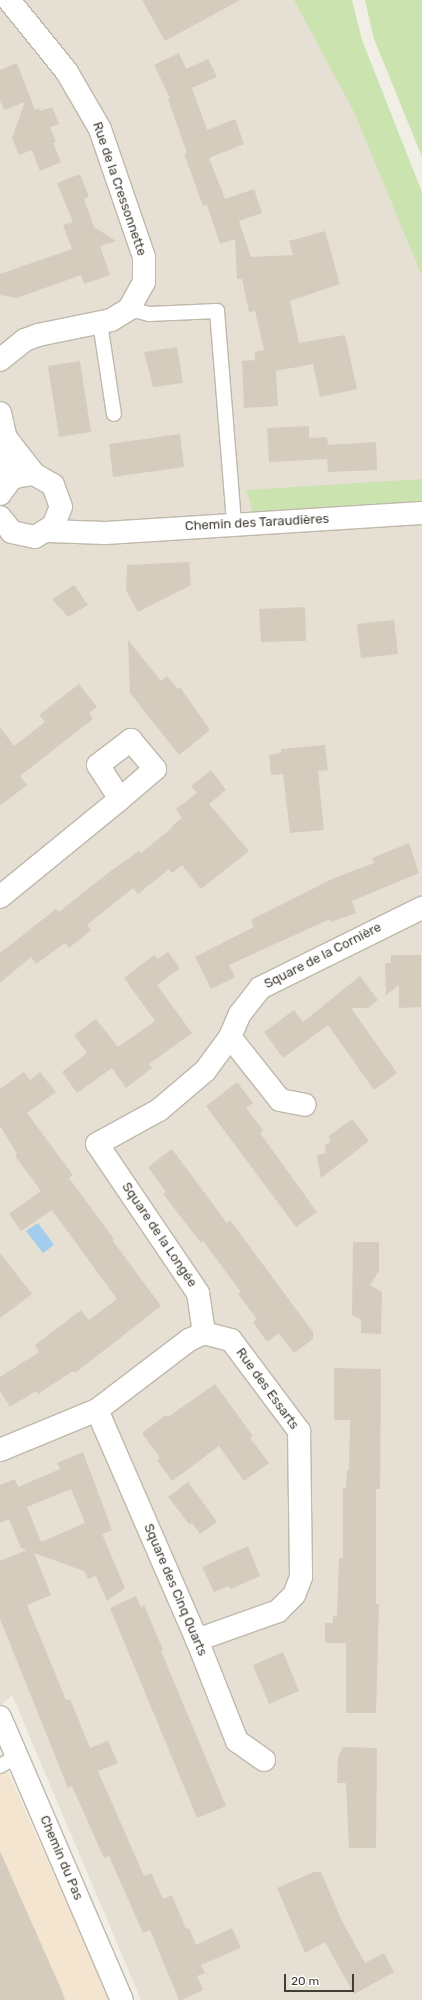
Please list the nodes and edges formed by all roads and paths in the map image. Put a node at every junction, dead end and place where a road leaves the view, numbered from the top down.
1 (9, 0) edge
2 (129, 309) junction
3 (100, 323) junction
4 (0, 360) edge
5 (0, 413) edge
6 (114, 414) dead end
7 (6, 438) junction
8 (34, 474) junction
9 (2, 490) edge
10 (61, 507) junction
11 (422, 514) edge
12 (0, 517) edge
13 (234, 524) junction
14 (48, 531) junction
15 (93, 532) junction
16 (10, 537) edge
17 (120, 799) dead end
18 (0, 897) edge
19 (422, 908) edge
20 (230, 1038) junction
21 (305, 1105) dead end
22 (97, 1144) joint
23 (204, 1333) junction
24 (97, 1410) junction
25 (0, 1450) edge
26 (198, 1640) junction
27 (0, 1717) edge
28 (264, 1760) dead end
29 (9, 1761) edge
30 (122, 2000) edge

1 - 2 street, Rue de la Cressonnette
2 - 3 street
2 - 13 lane
3 - 4 street
3 - 6 lane
5 - 7 street
7 - 8 street
7 - 9 street
8 - 9 street
8 - 10 street
10 - 14 street
10 - 15 street
11 - 13 street, Chemin des Taraudières
12 - 16 street
13 - 15 street, Chemin des Taraudières
14 - 15 street, Chemin des Taraudières
14 - 16 street, Chemin des Taraudières
17 - 18 street
19 - 20 street, Square de la Cornière
20 - 21 street
20 - 22 street, Square de la Cornière
22 - 23 street, Square de la Longée
23 - 24 street
23 - 26 street, Rue des Essarts
24 - 25 street
24 - 26 street, Square des Cinq Quarts
26 - 28 street, Square des Cinq Quarts
27 - 29 street, Chemin du Pas
29 - 30 street, Chemin du Pas

